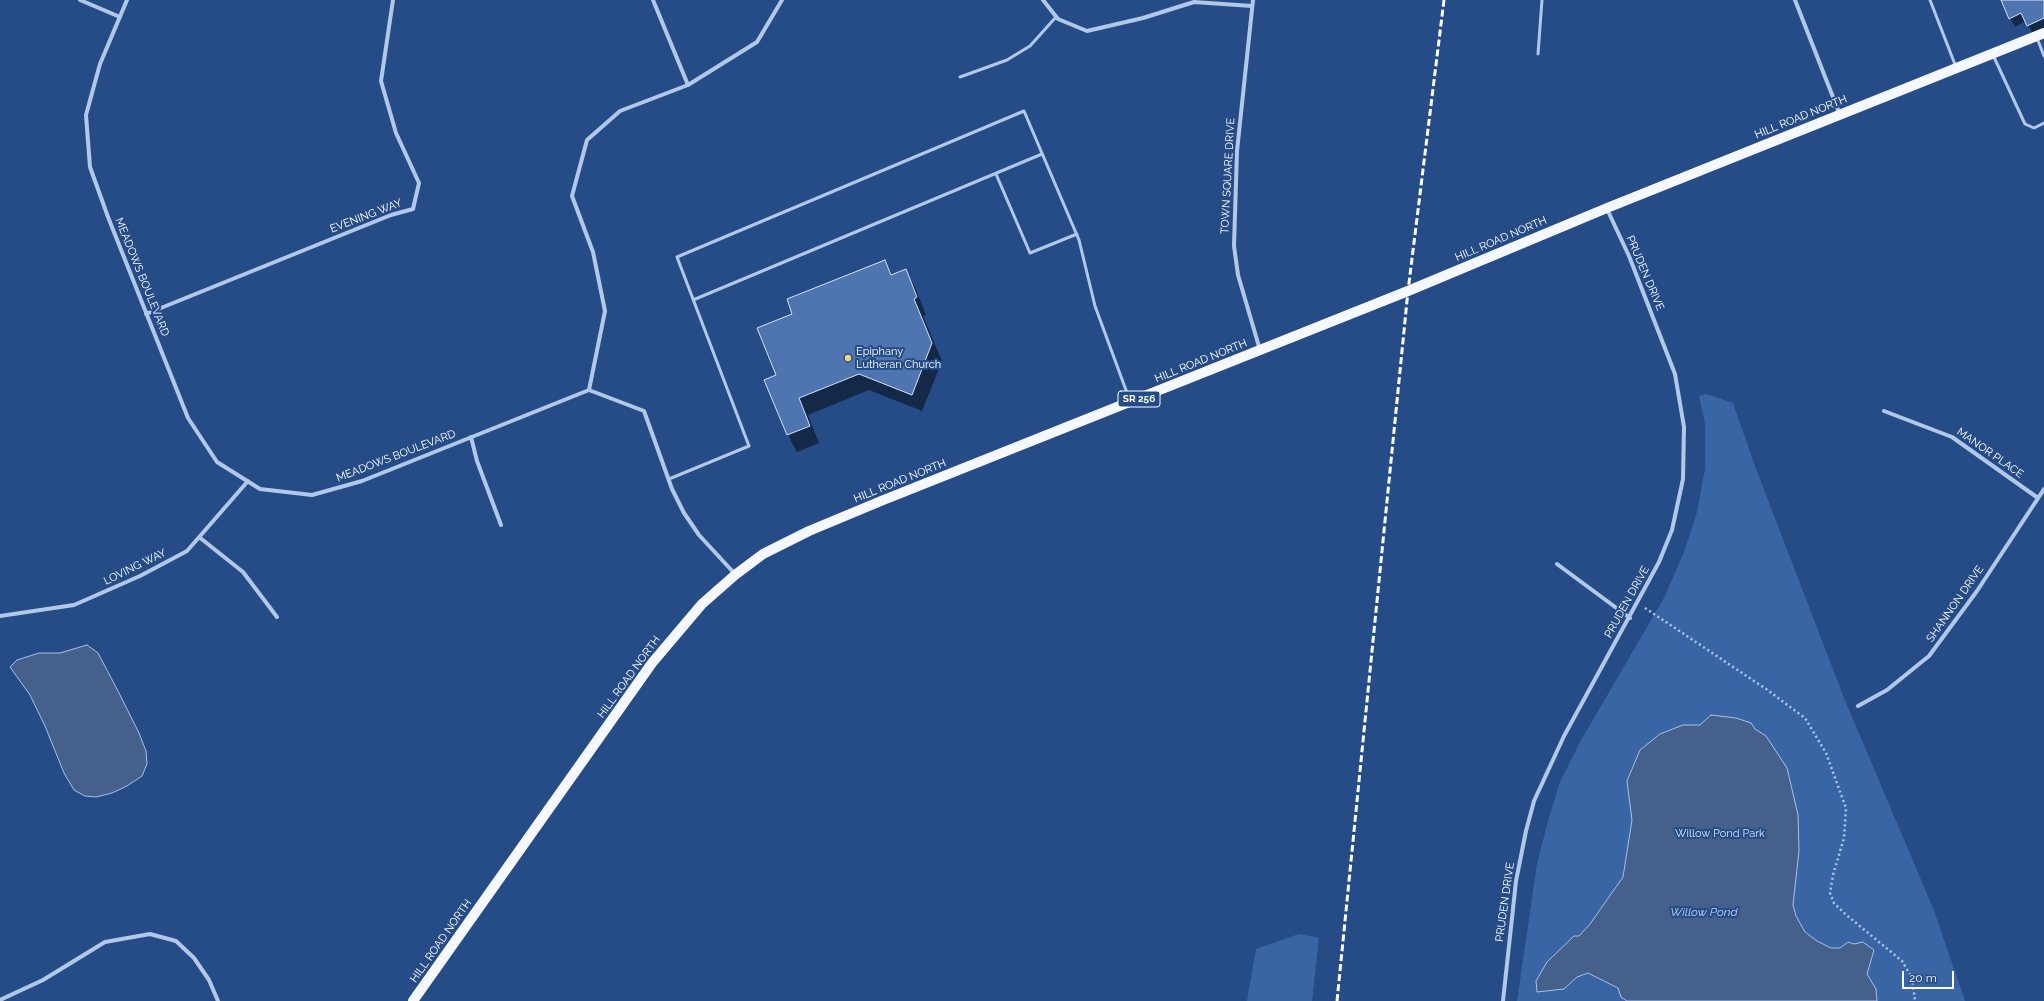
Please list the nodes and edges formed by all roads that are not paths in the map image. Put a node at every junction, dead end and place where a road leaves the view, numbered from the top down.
1 (80, 0) edge
2 (127, 0) edge
3 (393, 0) edge
4 (653, 0) edge
5 (782, 0) edge
6 (1043, 0) edge
7 (1253, 0) edge
8 (1542, 0) edge
9 (1795, 0) edge
10 (1930, 0) edge
11 (1252, 6) junction
12 (120, 17) junction
13 (1056, 17) junction
14 (2040, 35) edge
15 (1538, 54) dead end
16 (1993, 54) junction
17 (2044, 56) edge
18 (1956, 68) junction
19 (960, 77) dead end
20 (688, 85) junction
21 (1840, 115) junction
22 (2044, 123) edge
23 (1042, 154) junction
24 (996, 174) junction
25 (1607, 208) junction
26 (1077, 234) junction
27 (693, 300) junction
28 (146, 314) junction
29 (1260, 350) junction
30 (589, 390) junction
31 (1130, 402) junction
32 (1884, 411) dead end
33 (471, 437) junction
34 (669, 480) junction
35 (248, 481) junction
36 (2044, 489) edge
37 (2038, 498) junction
38 (501, 525) dead end
39 (199, 537) junction
40 (1557, 564) dead end
41 (735, 575) junction
42 (0, 616) edge
43 (277, 617) dead end
44 (1630, 618) junction
45 (1858, 706) dead end
46 (0, 1000) edge
47 (218, 1001) edge
48 (414, 1001) edge
49 (1503, 1001) edge

1 - 12 street
2 - 12 street, MEADOWS BOULEVARD
3 - 28 street, EVENING WAY
4 - 20 street
5 - 20 street
6 - 13 street
7 - 11 street, TOWN SQUARE DRIVE
8 - 15 lane
9 - 21 street
10 - 18 lane
11 - 13 street
11 - 29 street, TOWN SQUARE DRIVE
12 - 28 street, MEADOWS BOULEVARD
13 - 19 lane
14 - 16 main road, HILL ROAD NORTH / SR 256
14 - 17 lane
16 - 18 main road, HILL ROAD NORTH / SR 256
16 - 22 lane
18 - 21 main road, HILL ROAD NORTH / SR 256
20 - 30 street
21 - 25 main road, HILL ROAD NORTH / SR 256
23 - 24 lane
23 - 26 lane
23 - 27 lane
24 - 26 lane
24 - 27 lane
25 - 29 main road, HILL ROAD NORTH / SR 256
25 - 44 street, PRUDEN DRIVE
26 - 31 lane
27 - 34 lane
28 - 35 street, MEADOWS BOULEVARD
29 - 31 main road, HILL ROAD NORTH / SR 256
30 - 33 street, MEADOWS BOULEVARD
30 - 34 street
31 - 41 main road, HILL ROAD NORTH / SR 256
32 - 37 street, MANOR PLACE
33 - 35 street, MEADOWS BOULEVARD
33 - 38 street
34 - 41 street
35 - 39 street, LOVING WAY
36 - 37 street, SHANNON DRIVE
37 - 45 street, SHANNON DRIVE
39 - 42 street, LOVING WAY
39 - 43 street
40 - 44 street
41 - 48 main road, HILL ROAD NORTH / SR 256
44 - 49 street, PRUDEN DRIVE
46 - 47 street

